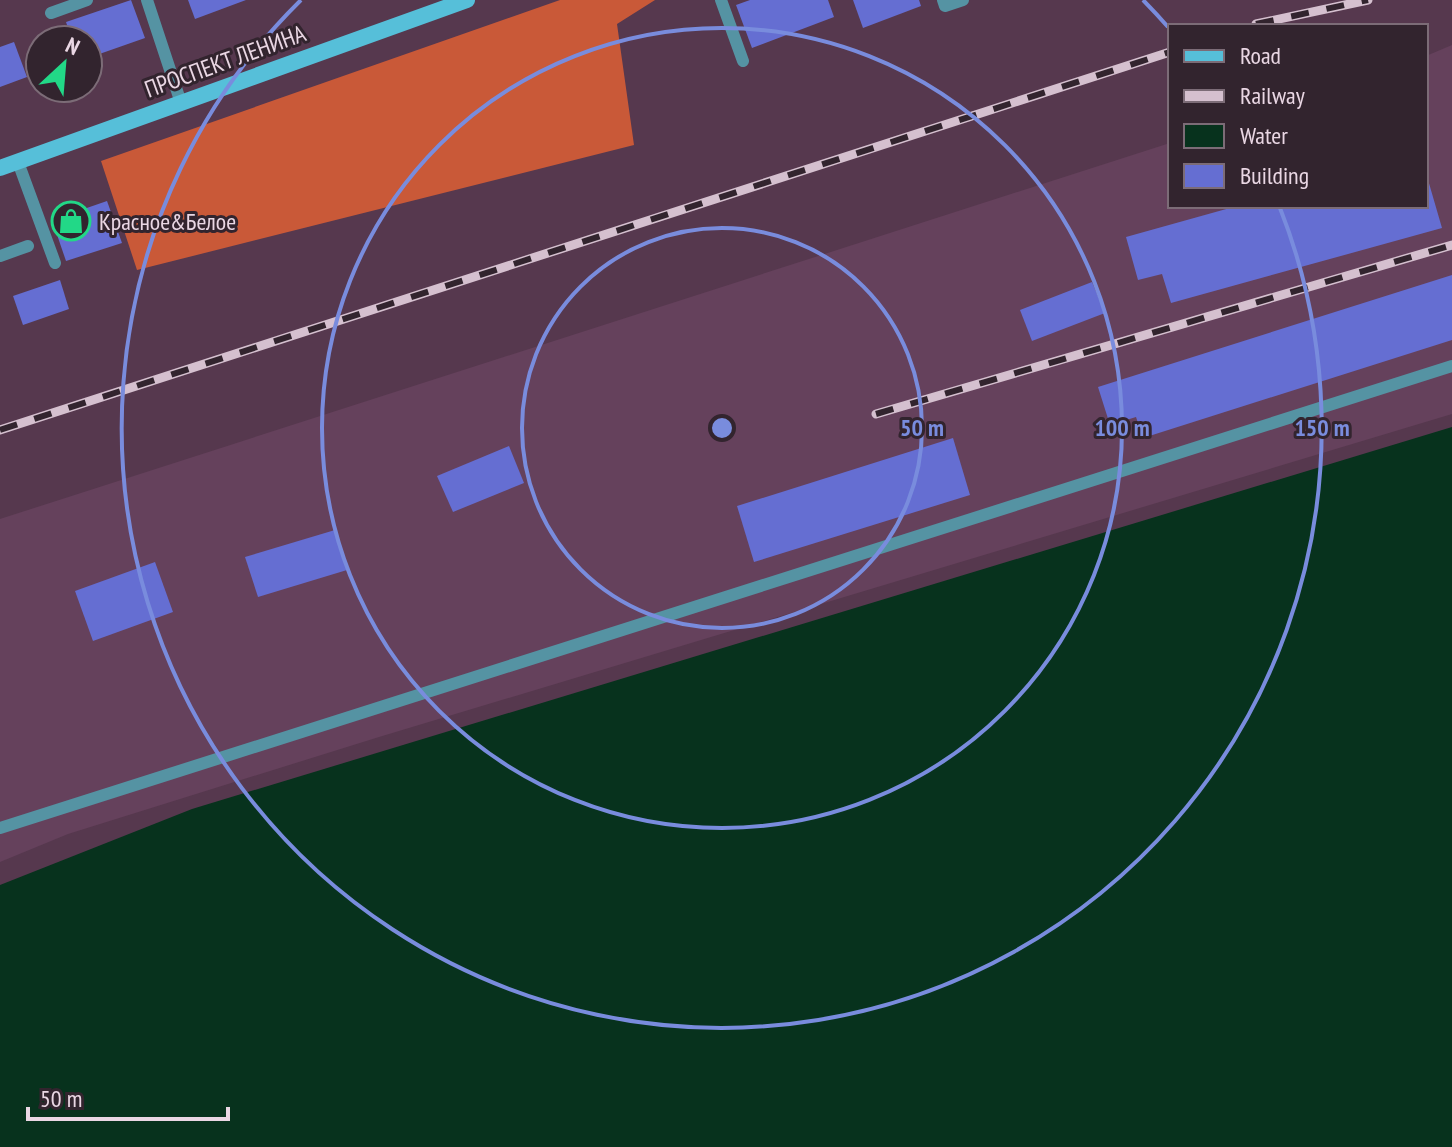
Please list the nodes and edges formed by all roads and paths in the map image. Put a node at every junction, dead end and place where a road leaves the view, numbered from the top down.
1 (87, 0) edge
2 (147, 0) edge
3 (467, 0) edge
4 (721, 0) edge
5 (943, 0) edge
6 (963, 0) edge
7 (51, 13) dead end
8 (743, 61) dead end
9 (181, 103) junction
10 (18, 162) junction
11 (0, 168) edge
12 (28, 246) dead end
13 (0, 256) edge
14 (55, 263) dead end
15 (1452, 366) edge
16 (0, 828) edge

1 - 7 lane
2 - 9 lane
3 - 9 main road, ПРОСПЕКТ ЛЕНИНА
4 - 8 lane
5 - 6 lane
9 - 10 main road, ПРОСПЕКТ ЛЕНИНА
10 - 11 main road, ПРОСПЕКТ ЛЕНИНА
10 - 14 lane
12 - 13 lane
15 - 16 lane

